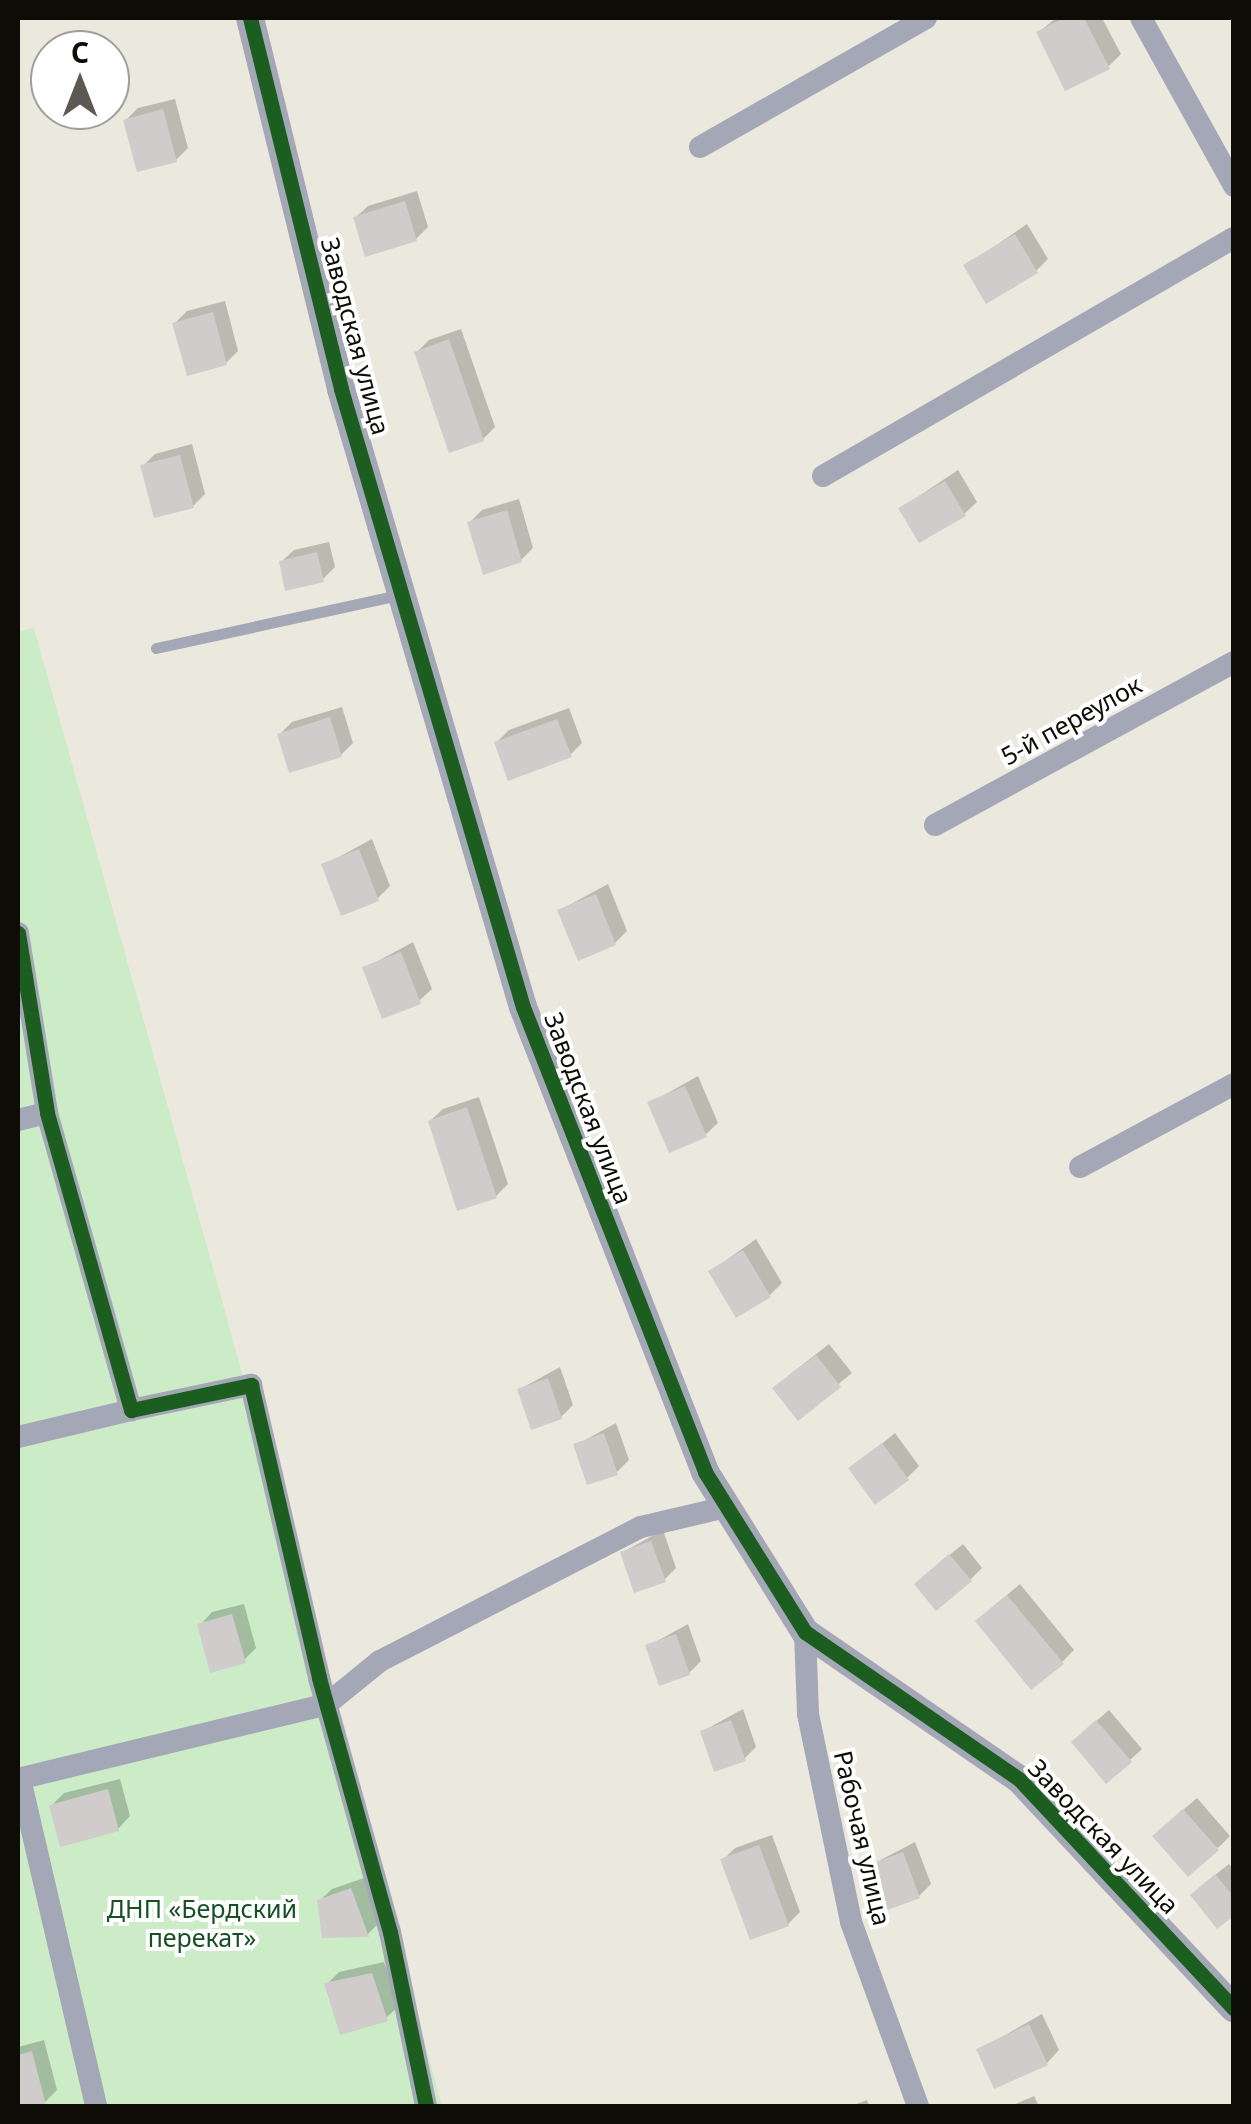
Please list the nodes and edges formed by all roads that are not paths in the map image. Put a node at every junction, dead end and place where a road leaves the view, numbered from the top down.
1 (250, 18) edge
2 (926, 18) edge
3 (1140, 18) edge
4 (700, 146) dead end
5 (1234, 186) edge
6 (1234, 238) edge
7 (823, 476) dead end
8 (402, 594) junction
9 (156, 648) dead end
10 (1234, 662) edge
11 (935, 825) dead end
12 (18, 933) edge
13 (1234, 1084) edge
14 (47, 1113) junction
15 (18, 1120) edge
16 (1080, 1168) dead end
17 (131, 1410) junction
18 (18, 1437) edge
19 (726, 1507) junction
20 (804, 1632) junction
21 (326, 1704) junction
22 (19, 1779) edge
23 (1234, 2009) edge
24 (96, 2106) edge
25 (426, 2106) edge
26 (918, 2106) edge

1 - 8 street, Заводская улица
2 - 4 street
3 - 5 street
6 - 7 street
8 - 9 lane
8 - 19 street, Заводская улица
10 - 11 street, 5-й переулок
12 - 14 street
13 - 16 street
14 - 15 street
14 - 17 street
17 - 18 street
17 - 21 street
19 - 20 street, Заводская улица
19 - 21 street
20 - 23 street, Заводская улица
20 - 26 street, Рабочая улица
21 - 22 street
21 - 25 street
22 - 24 street

